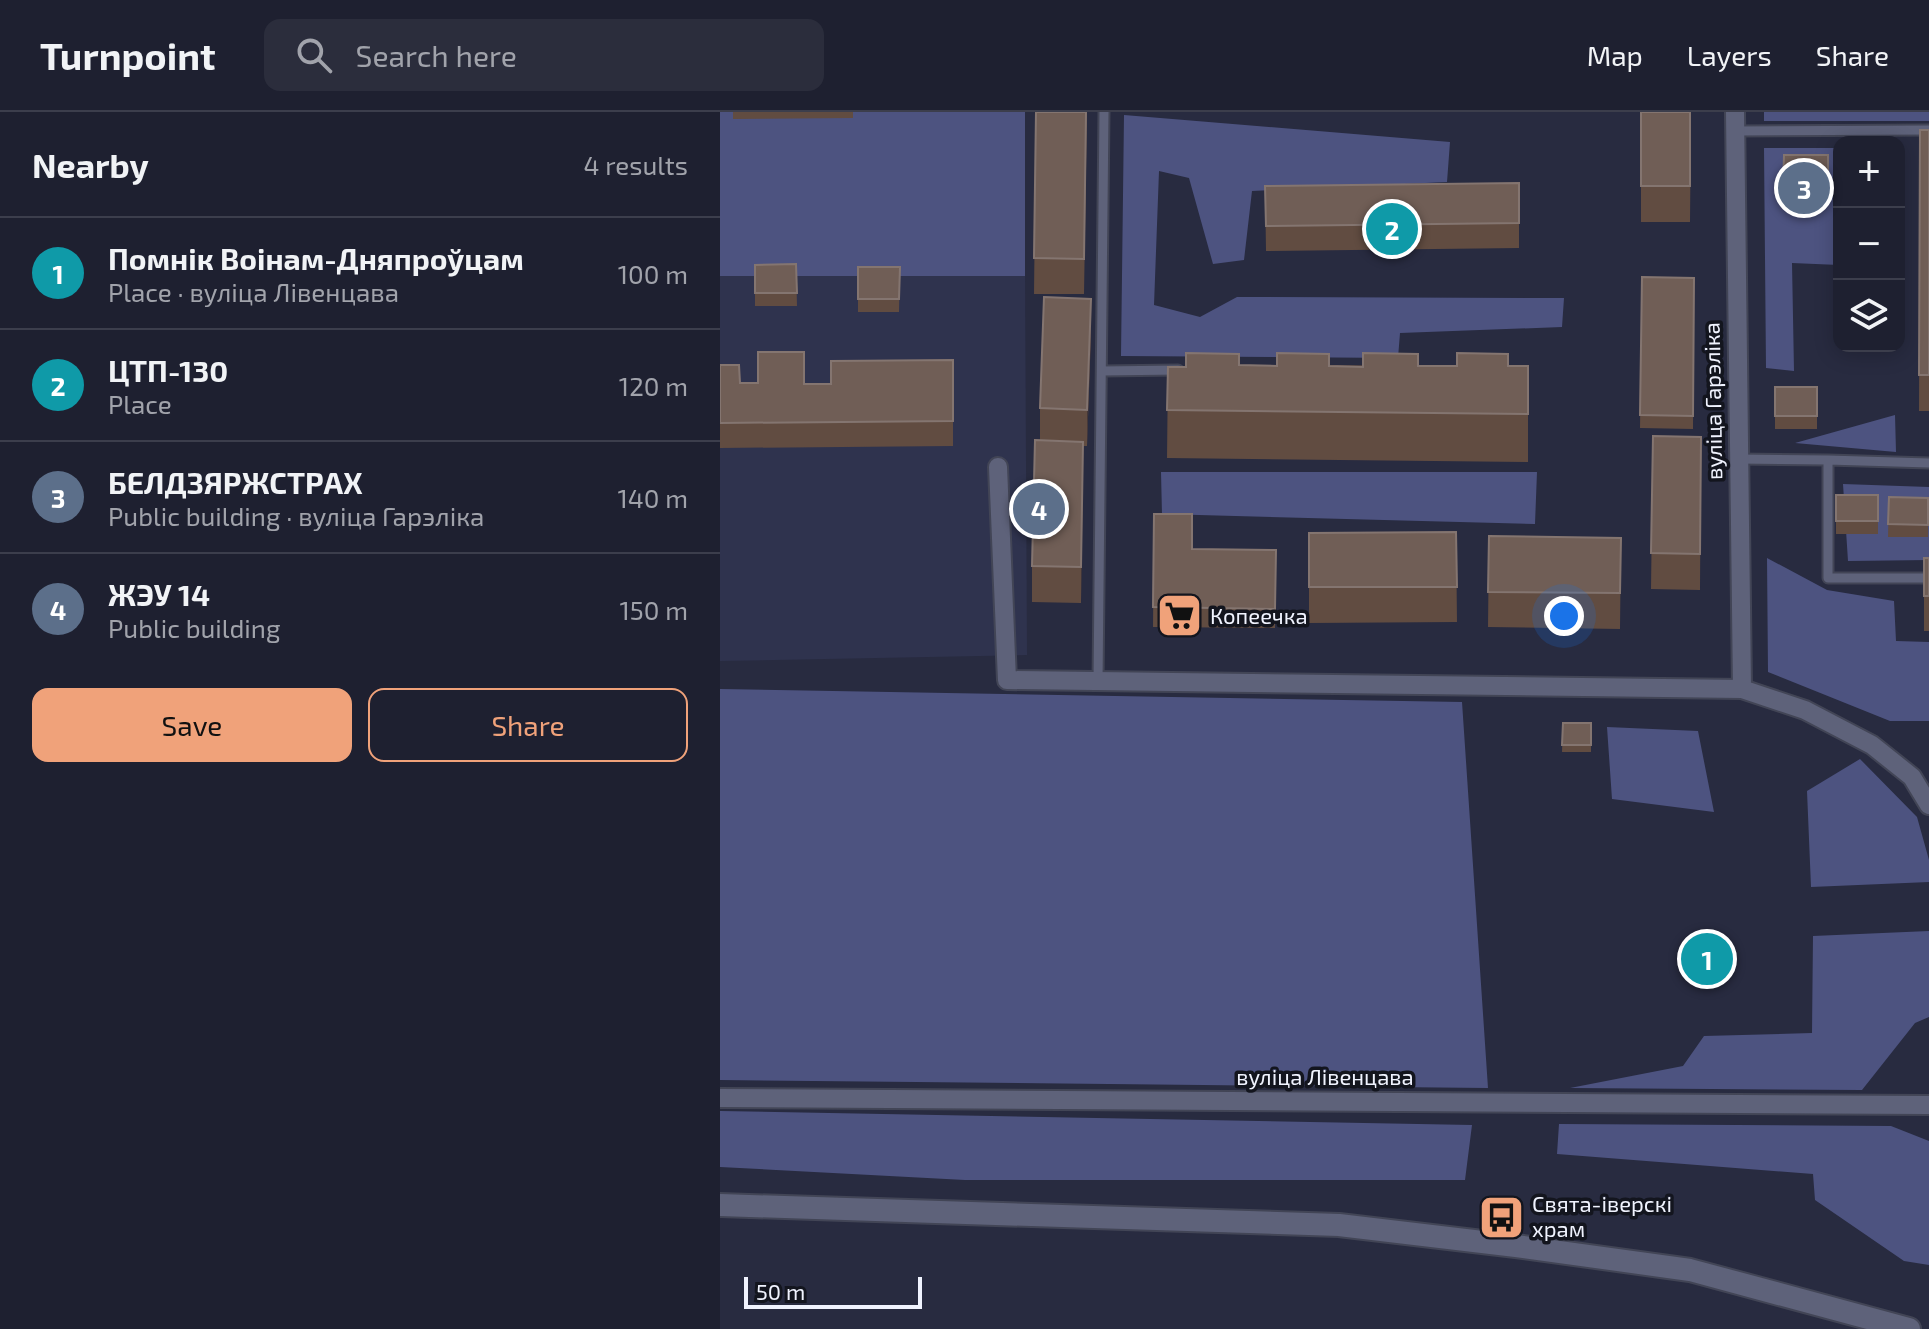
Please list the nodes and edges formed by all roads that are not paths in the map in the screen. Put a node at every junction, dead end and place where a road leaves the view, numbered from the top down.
1 (1104, 112) edge
2 (1735, 121) edge
3 (1929, 130) edge
4 (1195, 370) edge
5 (1102, 371) junction
6 (1738, 459) junction
7 (1828, 460) junction
8 (1929, 463) edge
9 (998, 467) dead end
10 (1929, 578) edge
11 (1098, 681) junction
12 (1742, 689) junction
13 (1929, 805) edge
14 (720, 1098) edge
15 (1929, 1105) edge
16 (720, 1205) edge
17 (1909, 1329) edge

1 - 5 lane
2 - 3 lane
2 - 6 street, вуліца Гарэліка
4 - 5 lane
5 - 11 lane
6 - 7 lane
6 - 12 street, вуліца Гарэліка
7 - 8 lane
7 - 10 lane
9 - 11 street
11 - 12 street
12 - 13 street
14 - 15 street, вуліца Лівенцава
16 - 17 street

